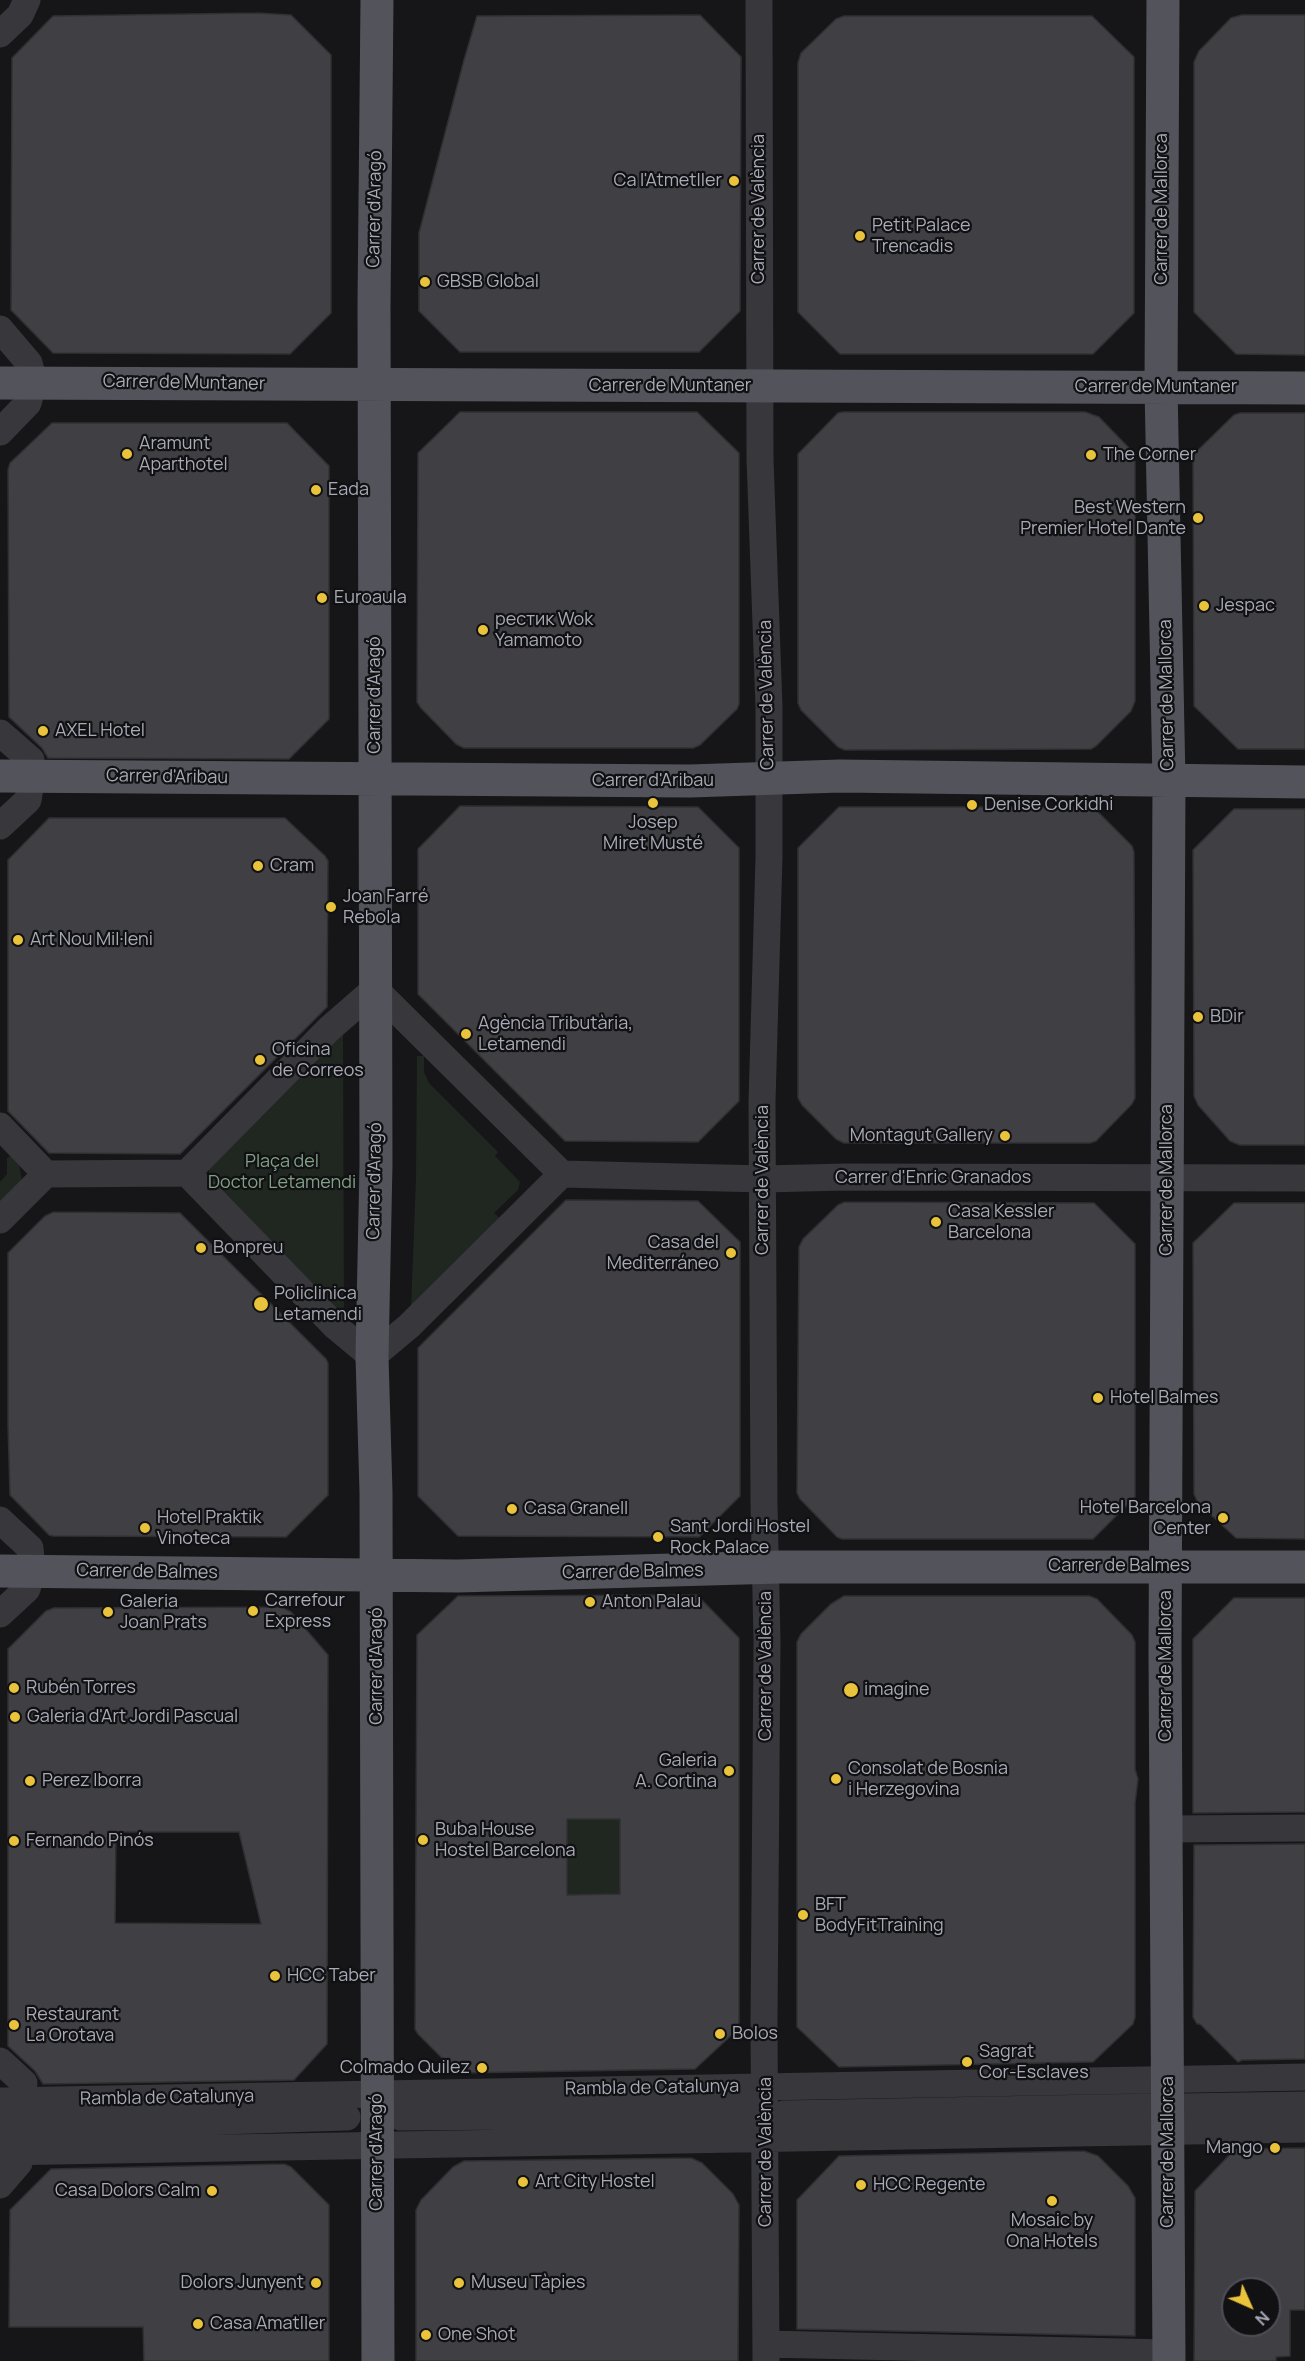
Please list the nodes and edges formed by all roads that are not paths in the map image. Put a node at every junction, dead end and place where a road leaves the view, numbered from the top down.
1 (27, 0) edge
2 (377, 0) edge
3 (759, 0) edge
4 (1163, 0) edge
5 (0, 34) edge
6 (0, 329) edge
7 (34, 382) junction
8 (0, 383) edge
9 (375, 385) junction
10 (761, 386) junction
11 (1161, 387) junction
12 (1305, 388) edge
13 (8, 424) edge
14 (0, 733) edge
15 (16, 776) edge
16 (768, 779) junction
17 (375, 780) junction
18 (1168, 781) junction
19 (1305, 782) edge
20 (0, 826) edge
21 (375, 989) junction
22 (0, 1126) edge
23 (187, 1173) junction
24 (46, 1174) junction
25 (562, 1174) junction
26 (1305, 1178) edge
27 (763, 1179) junction
28 (1168, 1179) junction
29 (0, 1220) edge
30 (372, 1357) junction
31 (0, 1520) edge
32 (1166, 1566) junction
33 (1305, 1567) edge
34 (766, 1568) junction
35 (0, 1571) edge
36 (33, 1571) junction
37 (377, 1574) junction
38 (0, 1614) edge
39 (1305, 1828) edge
40 (1167, 1829) junction
41 (0, 2061) edge
42 (1305, 2077) edge
43 (24, 2083) dead end
44 (766, 2086) junction
45 (377, 2094) junction
46 (0, 2101) edge
47 (1305, 2105) edge
48 (1167, 2106) junction
49 (755, 2114) dead end
50 (784, 2114) dead end
51 (347, 2117) dead end
52 (401, 2117) dead end
53 (0, 2128) edge
54 (1305, 2129) edge
55 (765, 2139) junction
56 (377, 2145) junction
57 (9, 2157) edge
58 (0, 2185) edge
59 (766, 2352) edge
60 (1169, 2357) edge
61 (378, 2361) edge

1 - 5 street
2 - 9 main road, Carrer d'Aragó
3 - 10 street, Carrer de València
4 - 11 main road, Carrer de Mallorca
6 - 7 street
7 - 8 main road, Carrer de Muntaner
7 - 9 main road, Carrer de Muntaner
7 - 13 street
9 - 10 main road, Carrer de Muntaner
9 - 17 main road, Carrer d'Aragó
10 - 11 main road, Carrer de Muntaner
10 - 16 street, Carrer de València
11 - 12 main road, Carrer de Muntaner
11 - 18 main road, Carrer de Mallorca
14 - 15 street
15 - 17 main road, Carrer d'Aribau
15 - 20 street
16 - 17 main road, Carrer d'Aribau
16 - 18 main road, Carrer d'Aribau
16 - 27 street, Carrer de València
17 - 21 main road, Carrer d'Aragó
18 - 19 main road, Carrer d'Aribau
18 - 28 main road, Carrer de Mallorca
21 - 23 street
21 - 25 street
21 - 30 main road, Carrer d'Aragó
22 - 24 street
23 - 24 street
23 - 30 street
24 - 29 street
25 - 27 street, Carrer d'Enric Granados
25 - 30 street
26 - 28 street, Carrer d'Enric Granados
27 - 28 street, Carrer d'Enric Granados
27 - 34 street, Carrer de València
28 - 32 main road, Carrer de Mallorca
30 - 37 main road, Carrer d'Aragó
31 - 36 street
32 - 33 main road, Carrer de Balmes
32 - 34 main road, Carrer de Balmes
32 - 40 main road, Carrer de Mallorca
34 - 37 main road, Carrer de Balmes
34 - 44 street, Carrer de València
35 - 36 main road, Carrer de Balmes
36 - 37 main road, Carrer de Balmes
36 - 38 street
37 - 45 main road, Carrer d'Aragó
39 - 40 street
40 - 48 main road, Carrer de Mallorca
41 - 43 street
42 - 48 street, Rambla de Catalunya
44 - 45 street, Rambla de Catalunya
44 - 48 street, Rambla de Catalunya
44 - 55 street, Carrer de València
45 - 46 street, Rambla de Catalunya
45 - 56 main road, Carrer d'Aragó
47 - 48 street, Rambla de Catalunya
48 - 50 street, Rambla de Catalunya
48 - 54 street, Rambla de Catalunya
48 - 55 street, Rambla de Catalunya
48 - 60 main road, Carrer de Mallorca
49 - 52 street, Rambla de Catalunya
51 - 53 street, Rambla de Catalunya
55 - 56 street, Rambla de Catalunya
55 - 59 street, Carrer de València
56 - 57 street, Rambla de Catalunya
56 - 61 main road, Carrer d'Aragó
57 - 58 street
59 - 60 street

